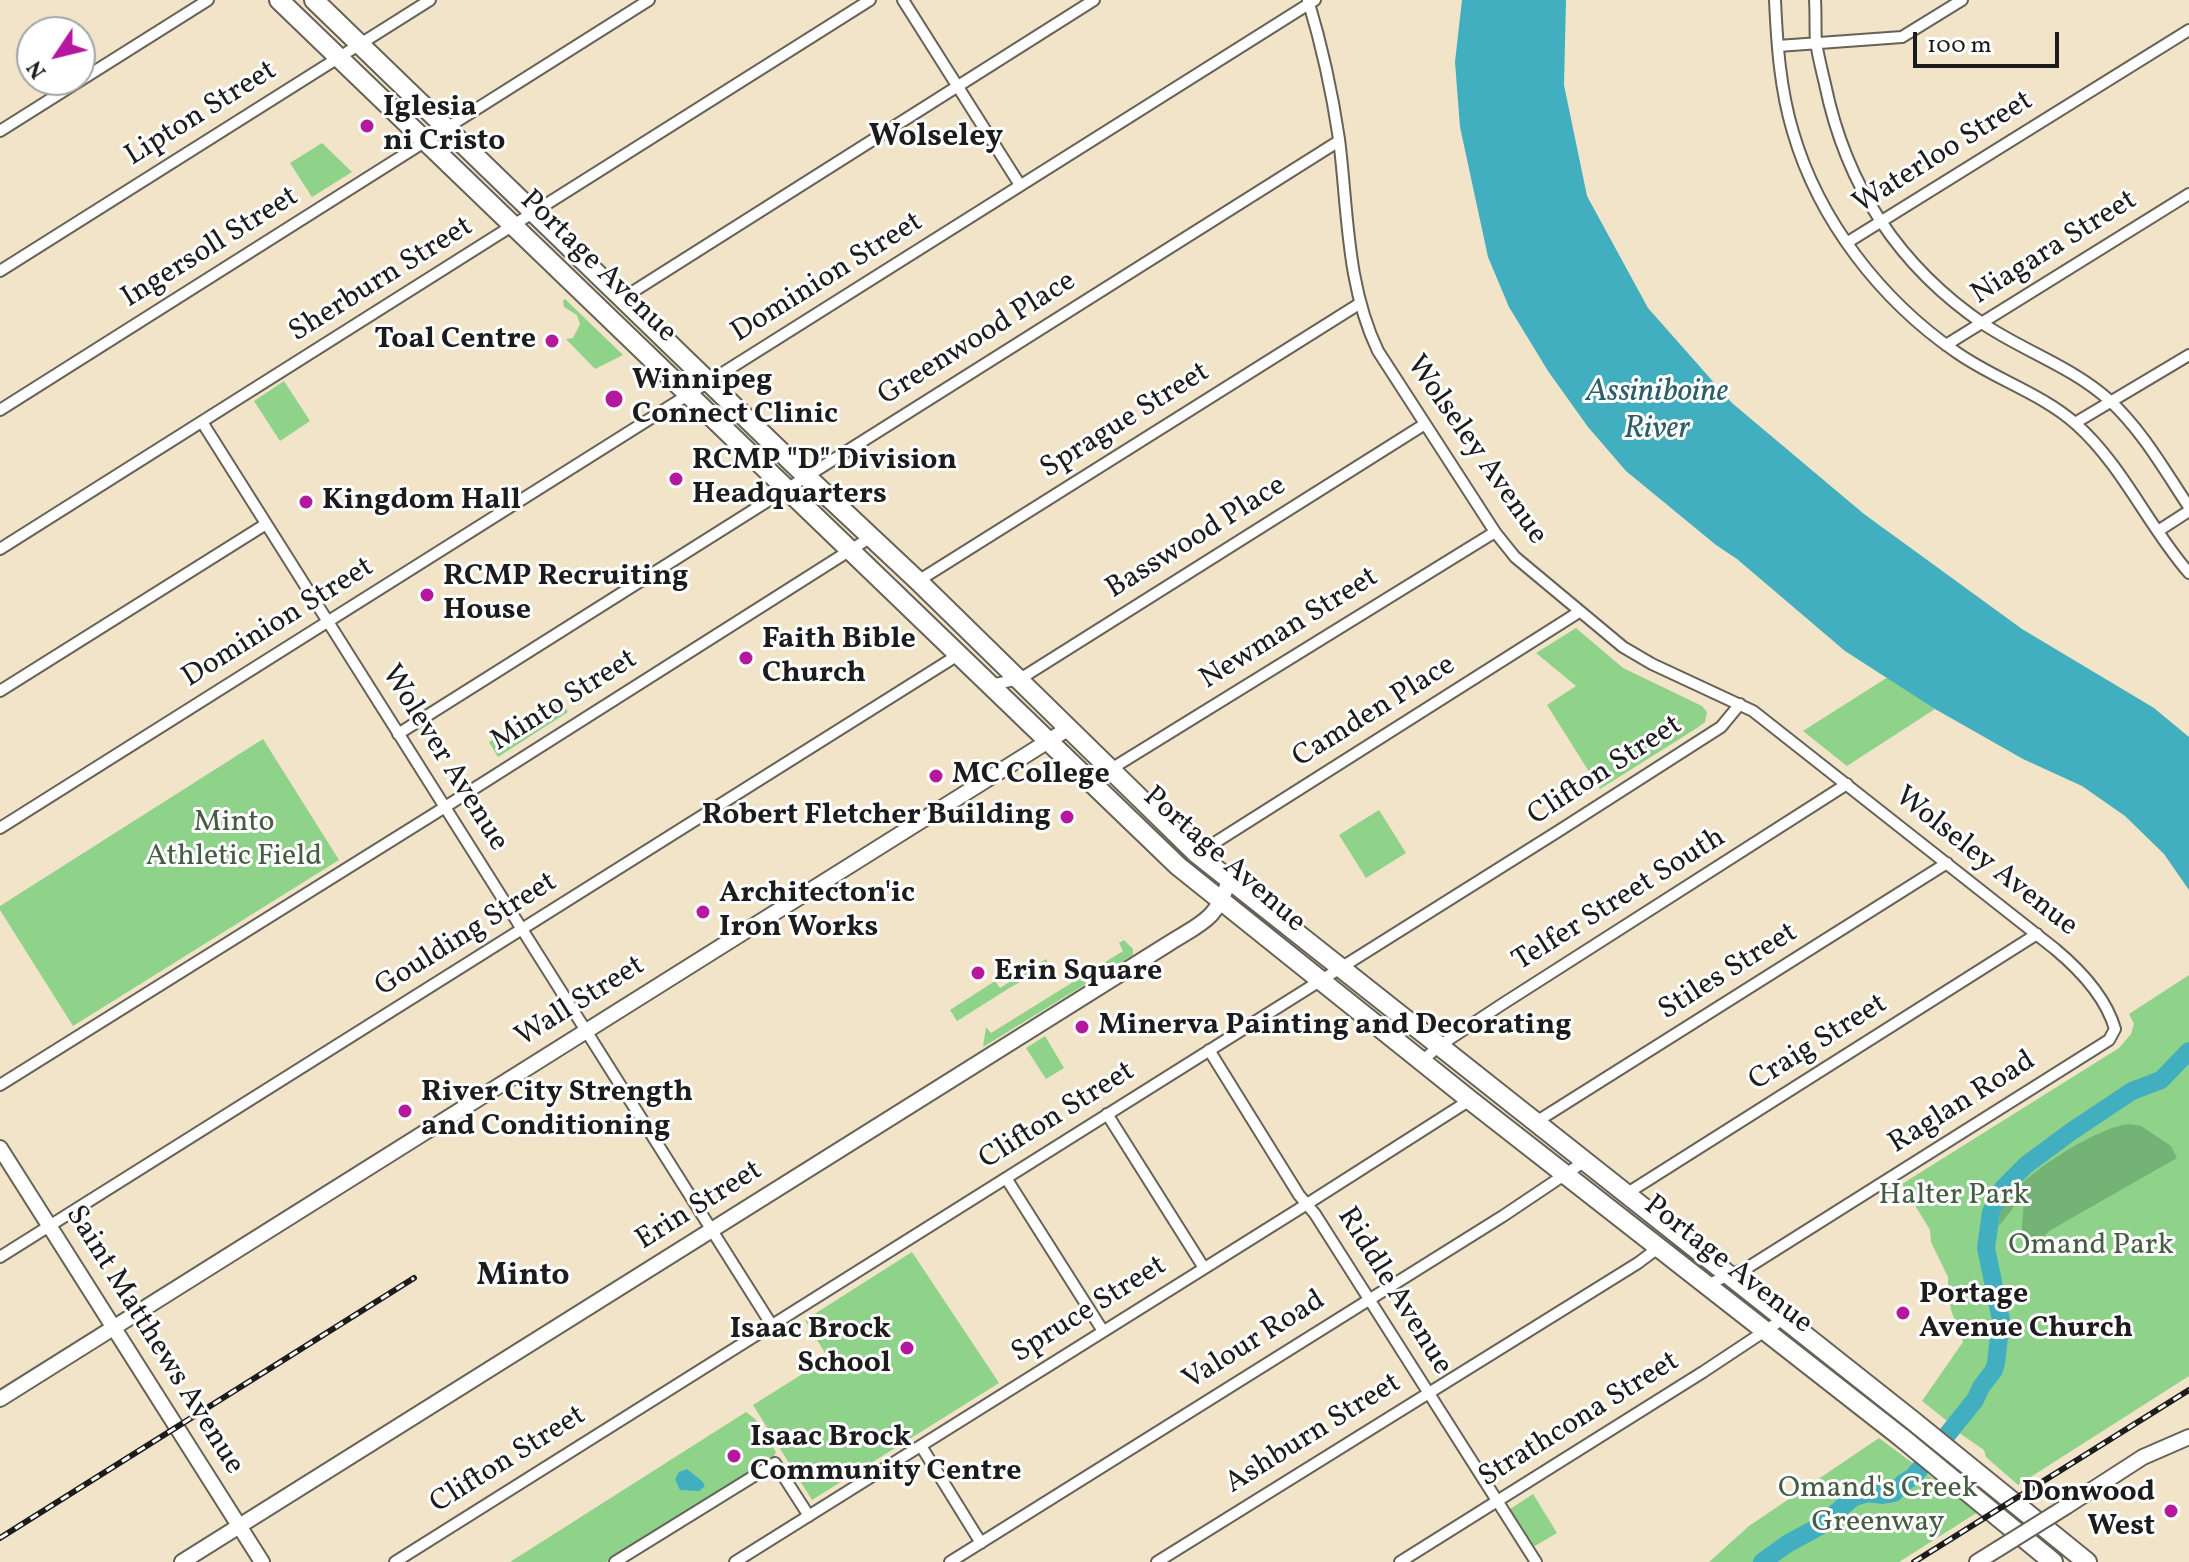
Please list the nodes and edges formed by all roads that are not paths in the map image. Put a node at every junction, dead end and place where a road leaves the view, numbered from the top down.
1 (208, 0) edge
2 (279, 0) edge
3 (314, 0) edge
4 (430, 0) edge
5 (649, 0) edge
6 (870, 0) edge
7 (903, 0) edge
8 (1094, 0) edge
9 (1775, 0) edge
10 (1815, 0) edge
11 (1962, 0) edge
12 (1311, 1) edge
13 (2189, 30) edge
14 (360, 44) junction
15 (1816, 44) junction
16 (1778, 46) junction
17 (339, 57) junction
18 (958, 85) junction
19 (447, 129) junction
20 (0, 131) edge
21 (1339, 141) junction
22 (427, 142) junction
23 (1020, 185) junction
24 (2189, 194) edge
25 (536, 213) junction
26 (1880, 222) junction
27 (515, 226) junction
28 (1848, 242) junction
29 (0, 271) edge
30 (623, 298) junction
31 (1359, 304) junction
32 (1982, 322) junction
33 (1946, 345) junction
34 (2189, 355) edge
35 (709, 383) junction
36 (689, 394) junction
37 (2112, 403) junction
38 (0, 410) edge
39 (202, 422) junction
40 (2075, 423) junction
41 (1425, 424) junction
42 (806, 476) junction
43 (786, 489) junction
44 (2189, 509) edge
45 (266, 524) junction
46 (2158, 531) junction
47 (1495, 532) junction
48 (871, 537) junction
49 (0, 549) edge
50 (850, 550) junction
51 (2189, 573) edge
52 (918, 581) junction
53 (1579, 612) junction
54 (328, 622) junction
55 (958, 655) junction
56 (1020, 679) junction
57 (990, 685) junction
58 (0, 691) edge
59 (1740, 704) junction
60 (1069, 728) junction
61 (398, 734) junction
62 (1049, 741) junction
63 (1111, 769) junction
64 (1847, 784) junction
65 (445, 807) junction
66 (0, 828) edge
67 (1197, 854) junction
68 (1947, 863) junction
69 (1229, 880) junction
70 (1222, 901) junction
71 (522, 930) junction
72 (2037, 934) junction
73 (1339, 967) junction
74 (1320, 979) junction
75 (2115, 1029) joint
76 (586, 1031) junction
77 (1439, 1046) junction
78 (1209, 1050) junction
79 (1422, 1061) junction
80 (0, 1085) edge
81 (1470, 1100) junction
82 (1107, 1114) junction
83 (1536, 1122) junction
84 (0, 1148) edge
85 (1585, 1161) junction
86 (1567, 1174) junction
87 (1006, 1178) junction
88 (1626, 1194) junction
89 (1307, 1204) junction
90 (49, 1226) junction
91 (712, 1230) junction
92 (1658, 1248) junction
93 (0, 1257) edge
94 (1204, 1268) junction
95 (1728, 1275) junction
96 (1706, 1285) junction
97 (1369, 1299) junction
98 (1783, 1319) junction
99 (771, 1324) junction
100 (113, 1327) junction
101 (1103, 1331) junction
102 (1765, 1332) junction
103 (1428, 1392) junction
104 (0, 1399) edge
105 (2189, 1437) edge
106 (921, 1446) junction
107 (2189, 1446) edge
108 (1498, 1502) junction
109 (2070, 1509) junction
110 (809, 1516) junction
111 (239, 1526) junction
112 (981, 1543) junction
113 (1998, 1555) edge
114 (182, 1562) edge
115 (262, 1562) edge
116 (395, 1562) edge
117 (615, 1562) edge
118 (735, 1562) edge
119 (950, 1562) edge
120 (1157, 1562) edge
121 (1400, 1562) edge
122 (1536, 1562) edge
123 (1977, 1562) edge
124 (2053, 1562) edge
125 (2087, 1562) edge

1 - 20 street
2 - 17 highway, Portage Avenue
3 - 14 highway, Portage Avenue
4 - 14 street, Lipton Street
5 - 19 street, Ingersoll Street
6 - 25 street, Sherburn Street
7 - 18 street
8 - 18 street
9 - 16 street
10 - 15 street
11 - 15 street
12 - 21 street, Wolseley Avenue
12 - 23 street, Dominion Street
13 - 26 street, Waterloo Street
14 - 17 street, Lipton Street
14 - 19 highway, Portage Avenue
15 - 16 street
15 - 26 street
16 - 28 street
17 - 22 highway, Portage Avenue
17 - 29 street, Lipton Street
18 - 23 street
18 - 30 street
19 - 22 street, Ingersoll Street
19 - 25 highway, Portage Avenue
21 - 31 street, Wolseley Avenue
21 - 42 street, Greenwood Place
22 - 27 highway, Portage Avenue
22 - 38 street, Ingersoll Street
23 - 35 street, Dominion Street
24 - 32 street, Niagara Street
25 - 27 street, Sherburn Street
25 - 30 highway, Portage Avenue
26 - 28 street, Waterloo Street
26 - 32 street
27 - 36 highway, Portage Avenue
27 - 39 street, Sherburn Street
28 - 33 street
30 - 35 highway, Portage Avenue
31 - 41 street, Wolseley Avenue
31 - 52 street, Sprague Street
32 - 33 street, Niagara Street
32 - 37 street
33 - 40 street
34 - 37 street
35 - 36 street, Dominion Street
35 - 42 highway, Portage Avenue
36 - 43 highway, Portage Avenue
36 - 54 street, Dominion Street
37 - 40 street
37 - 44 street
39 - 45 street, Wolever Avenue
39 - 49 street, Sherburn Street
40 - 46 street
41 - 47 street, Wolseley Avenue
41 - 56 street, Basswood Place
42 - 43 street, Greenwood Place
42 - 48 highway, Portage Avenue
43 - 50 highway, Portage Avenue
43 - 61 street, Greenwood Place
44 - 46 street
45 - 54 street, Wolever Avenue
45 - 58 street
46 - 51 street
47 - 53 street, Wolseley Avenue
47 - 63 street, Newman Street
48 - 50 street, Minto Street
48 - 52 highway, Portage Avenue
50 - 55 highway, Portage Avenue
50 - 65 street, Minto Street
52 - 56 highway, Portage Avenue
53 - 59 street, Wolseley Avenue
53 - 67 street, Camden Place
54 - 61 street, Wolever Avenue
54 - 66 street, Dominion Street
55 - 57 highway, Portage Avenue
55 - 71 street, Goulding Street
56 - 57 street, Basswood Place
56 - 60 highway, Portage Avenue
57 - 62 highway, Portage Avenue
59 - 64 street, Wolseley Avenue
59 - 73 street, Clifton Street
60 - 62 main road, Wall Street
60 - 63 highway, Portage Avenue
61 - 65 street, Wolever Avenue
62 - 70 highway, Portage Avenue
62 - 76 main road, Wall Street
63 - 67 highway, Portage Avenue
64 - 68 street, Wolseley Avenue
64 - 77 street, Telfer Street South
65 - 71 street, Wolever Avenue
65 - 80 street, Minto Street
67 - 69 highway, Portage Avenue
68 - 72 street, Wolseley Avenue
68 - 83 street, Stiles Street
69 - 70 main road, Erin Street
69 - 73 highway, Portage Avenue
70 - 74 highway, Portage Avenue
70 - 91 main road, Erin Street
71 - 76 street, Wolever Avenue
71 - 90 street, Goulding Street
72 - 75 street, Wolseley Avenue
72 - 88 street, Craig Street
73 - 74 street, Clifton Street
73 - 77 highway, Portage Avenue
74 - 78 street, Clifton Street
74 - 79 highway, Portage Avenue
75 - 95 street, Raglan Road
76 - 91 street, Wolever Avenue
76 - 100 main road, Wall Street
77 - 79 street, Telfer Street South
77 - 83 highway, Portage Avenue
78 - 82 street, Clifton Street
78 - 89 street, Riddle Avenue
79 - 81 highway, Portage Avenue
81 - 86 highway, Portage Avenue
81 - 89 street, Spruce Street
82 - 87 street, Clifton Street
82 - 94 street
83 - 85 highway, Portage Avenue
84 - 90 main road, Saint Matthews Avenue
85 - 86 street, Valour Road
85 - 88 highway, Portage Avenue
86 - 92 highway, Portage Avenue
86 - 97 street, Valour Road
87 - 99 street, Clifton Street
87 - 101 street
88 - 95 highway, Portage Avenue
89 - 94 street, Spruce Street
89 - 97 street, Riddle Avenue
90 - 93 street, Goulding Street
90 - 100 main road, Saint Matthews Avenue
91 - 99 street, Wolever Avenue
91 - 111 main road, Erin Street
92 - 96 highway, Portage Avenue
92 - 103 street, Ashburn Street
94 - 101 street, Spruce Street
95 - 96 street, Raglan Road
95 - 98 highway, Portage Avenue
96 - 102 highway, Portage Avenue
97 - 103 street, Riddle Avenue
97 - 112 street, Valour Road
98 - 102 street, Strathcona Street
98 - 125 highway, Portage Avenue
99 - 116 street, Clifton Street
100 - 104 main road, Wall Street
100 - 111 main road, Saint Matthews Avenue
101 - 106 street, Spruce Street
102 - 108 street, Strathcona Street
102 - 124 highway, Portage Avenue
103 - 108 street, Riddle Avenue
103 - 120 street, Ashburn Street
105 - 109 main road
106 - 110 street, Spruce Street
106 - 112 street
107 - 109 main road
108 - 121 street, Strathcona Street
108 - 122 street, Riddle Avenue
109 - 113 main road, bridge
110 - 117 street
110 - 118 street, Spruce Street
111 - 114 main road, Erin Street
111 - 115 main road, Saint Matthews Avenue
112 - 119 street, Valour Road
113 - 123 main road

